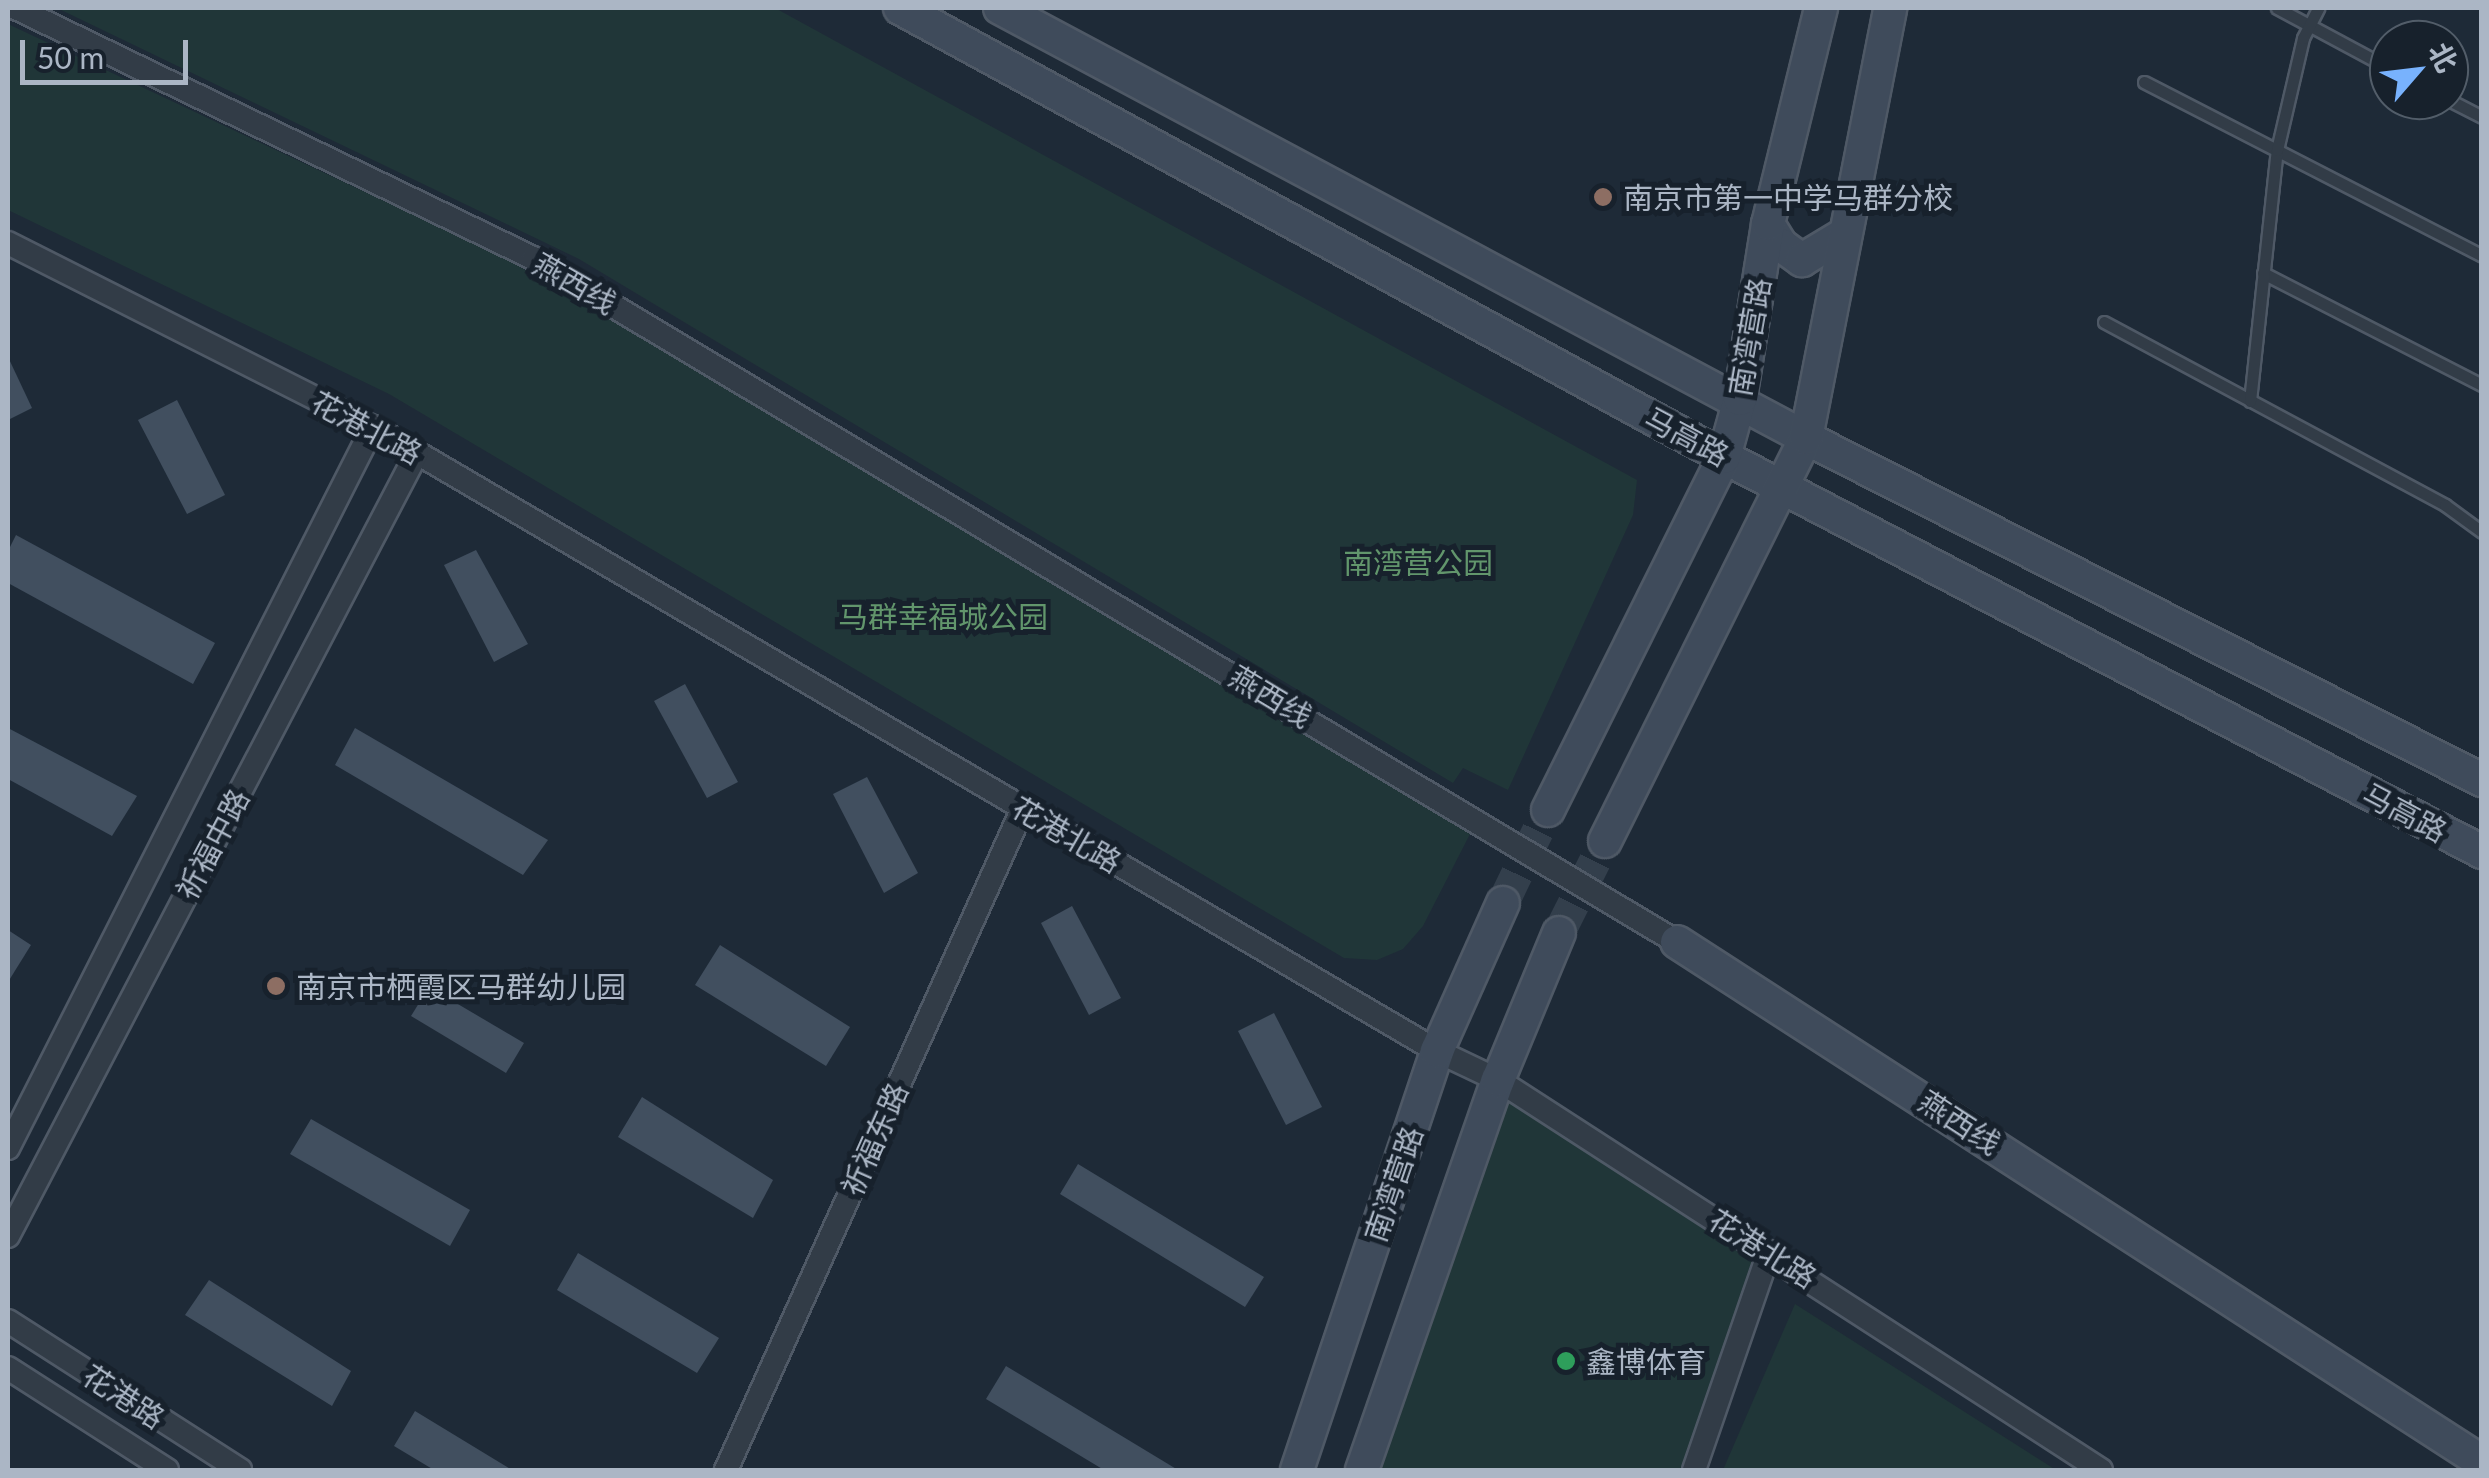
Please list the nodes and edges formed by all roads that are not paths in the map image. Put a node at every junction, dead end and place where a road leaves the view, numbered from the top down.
1 (16, 8) edge
2 (900, 8) edge
3 (1000, 8) edge
4 (1820, 8) edge
5 (1890, 8) edge
6 (2277, 8) edge
7 (2318, 8) edge
8 (2309, 24) junction
9 (2369, 57) edge
10 (2144, 82) dead end
11 (2277, 150) junction
12 (1768, 224) junction
13 (1842, 236) junction
14 (8, 243) edge
15 (2482, 256) edge
16 (2263, 274) junction
17 (2104, 322) dead end
18 (2482, 385) edge
19 (1740, 399) junction
20 (2250, 401) junction
21 (373, 427) junction
22 (1806, 438) junction
23 (418, 453) junction
24 (1724, 457) junction
25 (1786, 484) junction
26 (2482, 532) edge
27 (2482, 780) edge
28 (1023, 808) junction
29 (1548, 810) tunnel mouth
30 (1605, 841) tunnel mouth
31 (2482, 852) edge
32 (1504, 903) tunnel mouth
33 (1559, 933) tunnel mouth
34 (1677, 942) joint
35 (1437, 1052) junction
36 (1498, 1080) junction
37 (8, 1148) edge
38 (8, 1236) edge
39 (1769, 1252) junction
40 (8, 1321) edge
41 (8, 1368) edge
42 (2482, 1462) edge
43 (168, 1470) edge
44 (240, 1470) edge
45 (726, 1470) edge
46 (1297, 1470) edge
47 (1362, 1470) edge
48 (1694, 1470) edge
49 (2100, 1470) edge

1 - 34 street, 燕西线
2 - 24 main road, 马高路
3 - 19 main road, 马高路
4 - 12 main road, 南湾营路
5 - 13 main road
6 - 8 lane
7 - 8 lane
8 - 9 lane
8 - 11 lane
10 - 11 lane
11 - 15 lane
11 - 16 lane
12 - 13 main road
12 - 19 main road, 南湾营路
13 - 22 main road
14 - 21 street, 花港北路
16 - 18 lane
16 - 20 lane
17 - 20 lane
19 - 22 main road, 马高路
19 - 24 main road, 南湾营路
20 - 26 lane
21 - 23 street, 花港北路
21 - 37 street, 祈福中路
22 - 25 main road
22 - 27 main road, 马高路
23 - 28 street, 花港北路
23 - 38 street, 祈福中路
24 - 25 main road, 马高路
24 - 29 main road, 南湾营路
25 - 30 main road
25 - 31 main road, 马高路
28 - 35 street, 花港北路
28 - 45 street, 祈福东路
32 - 35 main road, 南湾营路
33 - 36 main road
34 - 42 main road, 燕西线
35 - 36 street, 花港北路
35 - 46 main road, 南湾营路
36 - 39 street, 花港北路
36 - 47 main road
39 - 48 street
39 - 49 street, 花港北路
40 - 44 street, 花港路
41 - 43 street, 花港路

